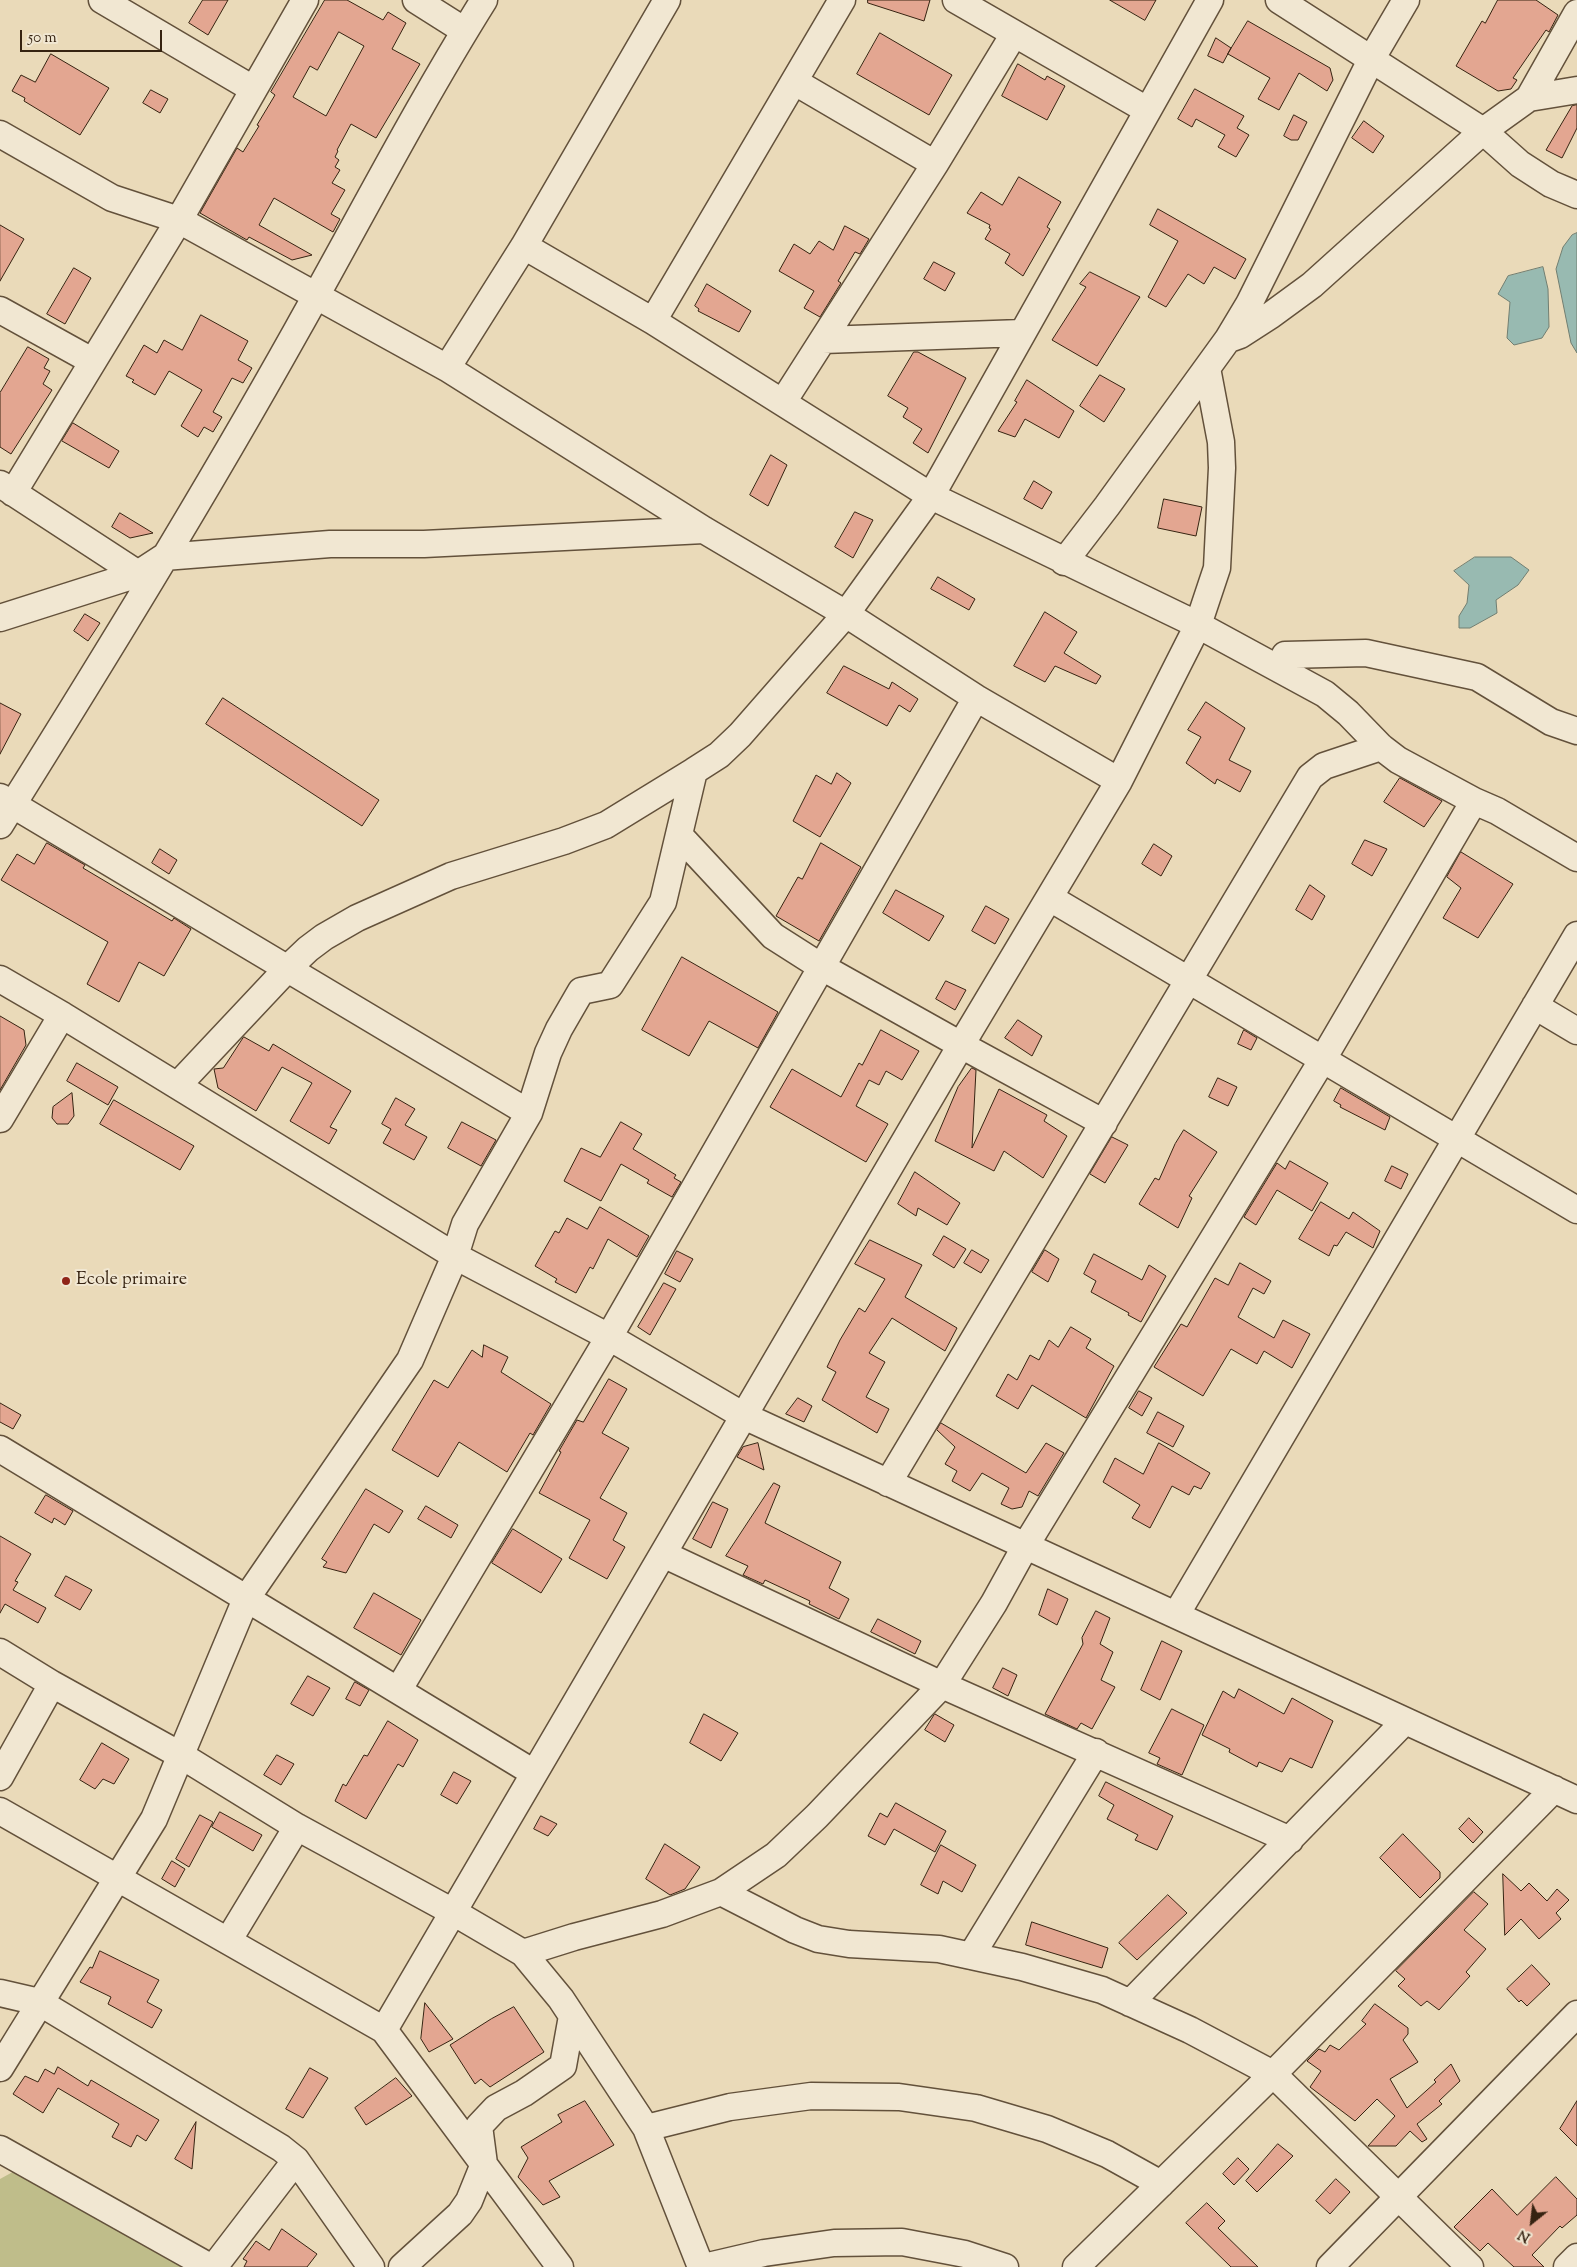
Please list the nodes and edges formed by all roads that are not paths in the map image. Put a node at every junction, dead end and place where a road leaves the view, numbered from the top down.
1 (102, 0) edge
2 (305, 0) edge
3 (416, 0) edge
4 (484, 0) edge
5 (842, 0) edge
6 (956, 0) edge
7 (1210, 0) edge
8 (1279, 0) edge
9 (1406, 0) edge
10 (664, 1) edge
11 (1577, 13) edge
12 (464, 31) junction
13 (1014, 34) junction
14 (1372, 58) junction
15 (795, 82) junction
16 (253, 89) junction
17 (1577, 90) edge
18 (1529, 98) junction
19 (1146, 110) junction
20 (1483, 131) junction
21 (0, 134) edge
22 (935, 164) junction
23 (1577, 195) edge
24 (179, 220) junction
25 (524, 246) junction
26 (315, 295) junction
27 (0, 310) edge
28 (653, 321) junction
29 (1022, 333) junction
30 (823, 340) junction
31 (1228, 340) junction
32 (92, 361) junction
33 (447, 368) junction
34 (1207, 368) junction
35 (783, 402) junction
36 (6, 489) edge
37 (931, 496) junction
38 (704, 530) junction
39 (164, 557) junction
40 (1064, 562) junction
41 (138, 574) junction
42 (846, 614) junction
43 (0, 618) edge
44 (1198, 625) junction
45 (1284, 655) dead end
46 (976, 698) junction
47 (1577, 731) edge
48 (1380, 747) junction
49 (694, 771) junction
50 (1119, 781) junction
51 (1474, 801) junction
52 (4, 809) edge
53 (679, 835) junction
54 (1577, 858) edge
55 (1050, 898) junction
56 (1577, 935) edge
57 (820, 966) junction
58 (288, 968) junction
59 (0, 979) edge
60 (1190, 981) junction
61 (1535, 1006) junction
62 (62, 1015) junction
63 (1577, 1031) edge
64 (961, 1045) junction
65 (1323, 1059) junction
66 (178, 1085) junction
67 (529, 1113) junction
68 (0, 1119) edge
69 (1104, 1124) junction
70 (1457, 1139) junction
71 (1577, 1210) edge
72 (455, 1256) junction
73 (609, 1336) junction
74 (744, 1416) junction
75 (0, 1449) edge
76 (888, 1482) junction
77 (1026, 1545) junction
78 (663, 1554) junction
79 (246, 1599) junction
80 (1176, 1615) junction
81 (0, 1652) edge
82 (52, 1684) junction
83 (942, 1685) junction
84 (399, 1689) junction
85 (1405, 1721) junction
86 (1096, 1752) junction
87 (182, 1756) junction
88 (534, 1772) junction
89 (0, 1777) edge
90 (1554, 1789) junction
91 (1577, 1800) edge
92 (0, 1811) edge
93 (297, 1827) junction
94 (1290, 1840) junction
95 (119, 1878) junction
96 (721, 1892) junction
97 (453, 1912) junction
98 (228, 1941) junction
99 (523, 1953) junction
100 (971, 1956) junction
101 (0, 1993) edge
102 (39, 2002) junction
103 (1130, 2003) junction
104 (1577, 2014) edge
105 (572, 2016) junction
106 (384, 2030) junction
107 (0, 2068) edge
108 (1273, 2074) junction
109 (646, 2128) junction
110 (0, 2149) edge
111 (296, 2160) junction
112 (484, 2164) junction
113 (1160, 2184) junction
114 (1398, 2197) junction
115 (1577, 2257) edge
116 (739, 2264) edge
117 (210, 2267) edge
118 (214, 2267) edge
119 (370, 2267) edge
120 (402, 2267) edge
121 (560, 2267) edge
122 (703, 2267) edge
123 (1005, 2267) edge
124 (1076, 2267) edge
125 (1330, 2267) edge
126 (1470, 2267) edge
127 (1567, 2267) edge

1 - 16 street
2 - 16 street
3 - 12 street
4 - 12 street
5 - 15 street
6 - 13 street
7 - 19 street
8 - 14 street
9 - 14 street
10 - 25 street
11 - 18 street
12 - 26 street
13 - 19 street
13 - 22 street
14 - 20 street
14 - 31 street
15 - 22 street
15 - 28 street
16 - 24 street
17 - 18 street
18 - 20 street
19 - 29 street
20 - 23 street
20 - 31 street
21 - 24 street
22 - 30 street
24 - 26 street
24 - 32 street
25 - 28 street
25 - 33 street
26 - 33 street
26 - 39 street
27 - 32 street
28 - 35 street
29 - 30 street
29 - 37 street
30 - 35 street
31 - 34 street
32 - 36 street
33 - 38 street
34 - 40 street
34 - 44 street
35 - 37 street
36 - 41 street
37 - 40 street
37 - 42 street
38 - 39 street
38 - 42 street
39 - 41 street
39 - 52 street
40 - 44 street
41 - 43 street
42 - 46 street
42 - 49 street
44 - 48 street
44 - 50 street
45 - 47 street
46 - 50 street
46 - 57 street
48 - 51 street
48 - 60 street
49 - 53 street
49 - 58 street
50 - 55 street
51 - 54 street
51 - 65 street
52 - 58 street
53 - 57 street
53 - 67 street
55 - 60 street
55 - 64 street
56 - 61 street
57 - 64 street
57 - 73 street
58 - 66 street
58 - 67 street
59 - 62 street
60 - 65 street
60 - 69 street
61 - 63 street
61 - 70 street
62 - 66 street
62 - 68 street
64 - 69 street
64 - 74 street
65 - 70 street
65 - 77 street
66 - 72 street
67 - 72 street
69 - 76 street
70 - 71 street
70 - 80 street
72 - 73 street
72 - 79 street
73 - 74 street
73 - 84 street
74 - 76 street
74 - 78 street
75 - 79 street
76 - 77 street
77 - 80 street
77 - 83 street
78 - 83 street
78 - 88 street
79 - 84 street
79 - 87 street
80 - 85 street
81 - 82 street
82 - 87 street
82 - 89 street
83 - 86 street
83 - 96 street
84 - 88 street
85 - 90 street
85 - 94 street
86 - 94 street
86 - 100 street
87 - 93 street
87 - 95 street
88 - 97 street
90 - 91 street
90 - 108 street
92 - 95 street
93 - 97 street
93 - 98 street
94 - 103 street
95 - 98 street
95 - 102 street
96 - 99 street
96 - 100 street
97 - 99 street
97 - 106 street
98 - 106 street
99 - 105 street
100 - 103 street
101 - 102 street
102 - 107 street
102 - 111 street
103 - 108 street
104 - 114 street
105 - 109 street
105 - 112 street
106 - 112 street
108 - 113 street
108 - 114 street
109 - 113 street
109 - 122 street
110 - 117 street
111 - 118 street
111 - 119 street
112 - 120 street
112 - 121 street
113 - 124 street
114 - 125 street
114 - 126 street
115 - 127 street
116 - 122 street
116 - 123 street

